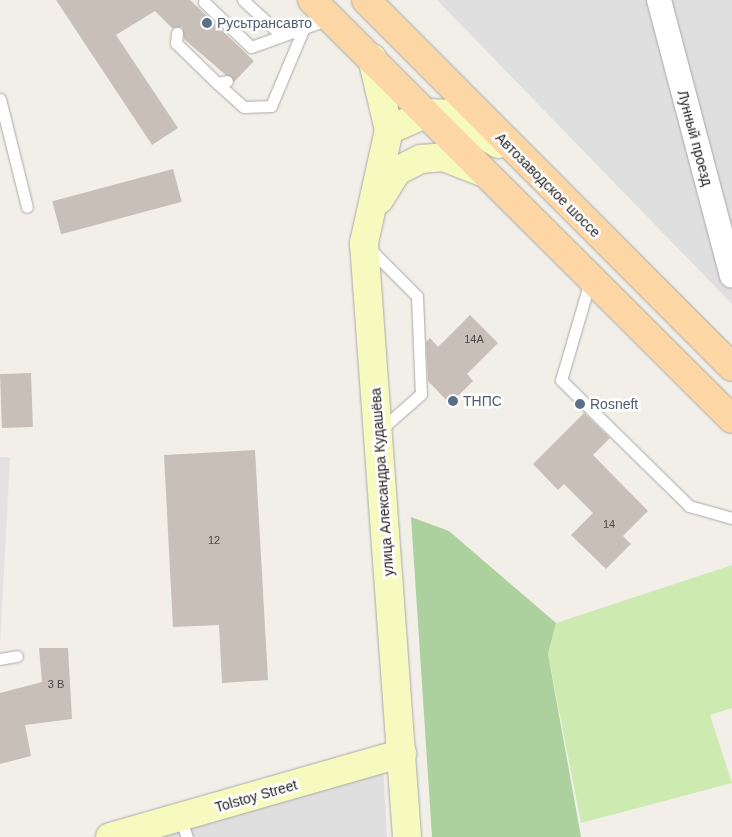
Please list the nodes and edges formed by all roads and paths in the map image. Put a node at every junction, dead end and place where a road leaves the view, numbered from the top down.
1 (243, 0) edge
2 (366, 0) edge
3 (659, 0) edge
4 (203, 4) edge
5 (316, 15) edge
6 (177, 33) dead end
7 (282, 35) junction
8 (372, 58) junction
9 (0, 99) edge
10 (427, 113) junction
11 (389, 130) junction
12 (528, 166) junction
13 (485, 173) junction
14 (27, 207) dead end
15 (368, 216) junction
16 (364, 243) junction
17 (732, 276) edge
18 (591, 279) junction
19 (732, 367) edge
20 (732, 419) edge
21 (378, 431) junction
22 (732, 518) edge
23 (17, 656) dead end
24 (0, 659) edge
25 (402, 753) junction
26 (183, 828) edge
27 (110, 837) edge
28 (407, 837) edge

1 - 7 lane
2 - 12 main road, Автозаводское шоссе
3 - 17 street, Лунный проезд
4 - 7 lane
5 - 6 lane
5 - 7 lane
5 - 8 main road
8 - 10 main road
8 - 11 main road, улица Александра Кудашёва
9 - 14 lane
10 - 11 main road
10 - 12 main road
10 - 13 main road
11 - 15 main road, улица Александра Кудашёва
12 - 19 main road, Автозаводское шоссе
13 - 15 main road
13 - 18 main road
15 - 16 main road, улица Александра Кудашёва
16 - 21 main road, улица Александра Кудашёва
16 - 21 lane
18 - 20 main road
18 - 22 lane
21 - 25 main road, улица Александра Кудашёва
23 - 24 lane
25 - 26 main road, Tolstoy Street
25 - 28 main road, улица Александра Кудашёва
26 - 27 main road, Tolstoy Street

